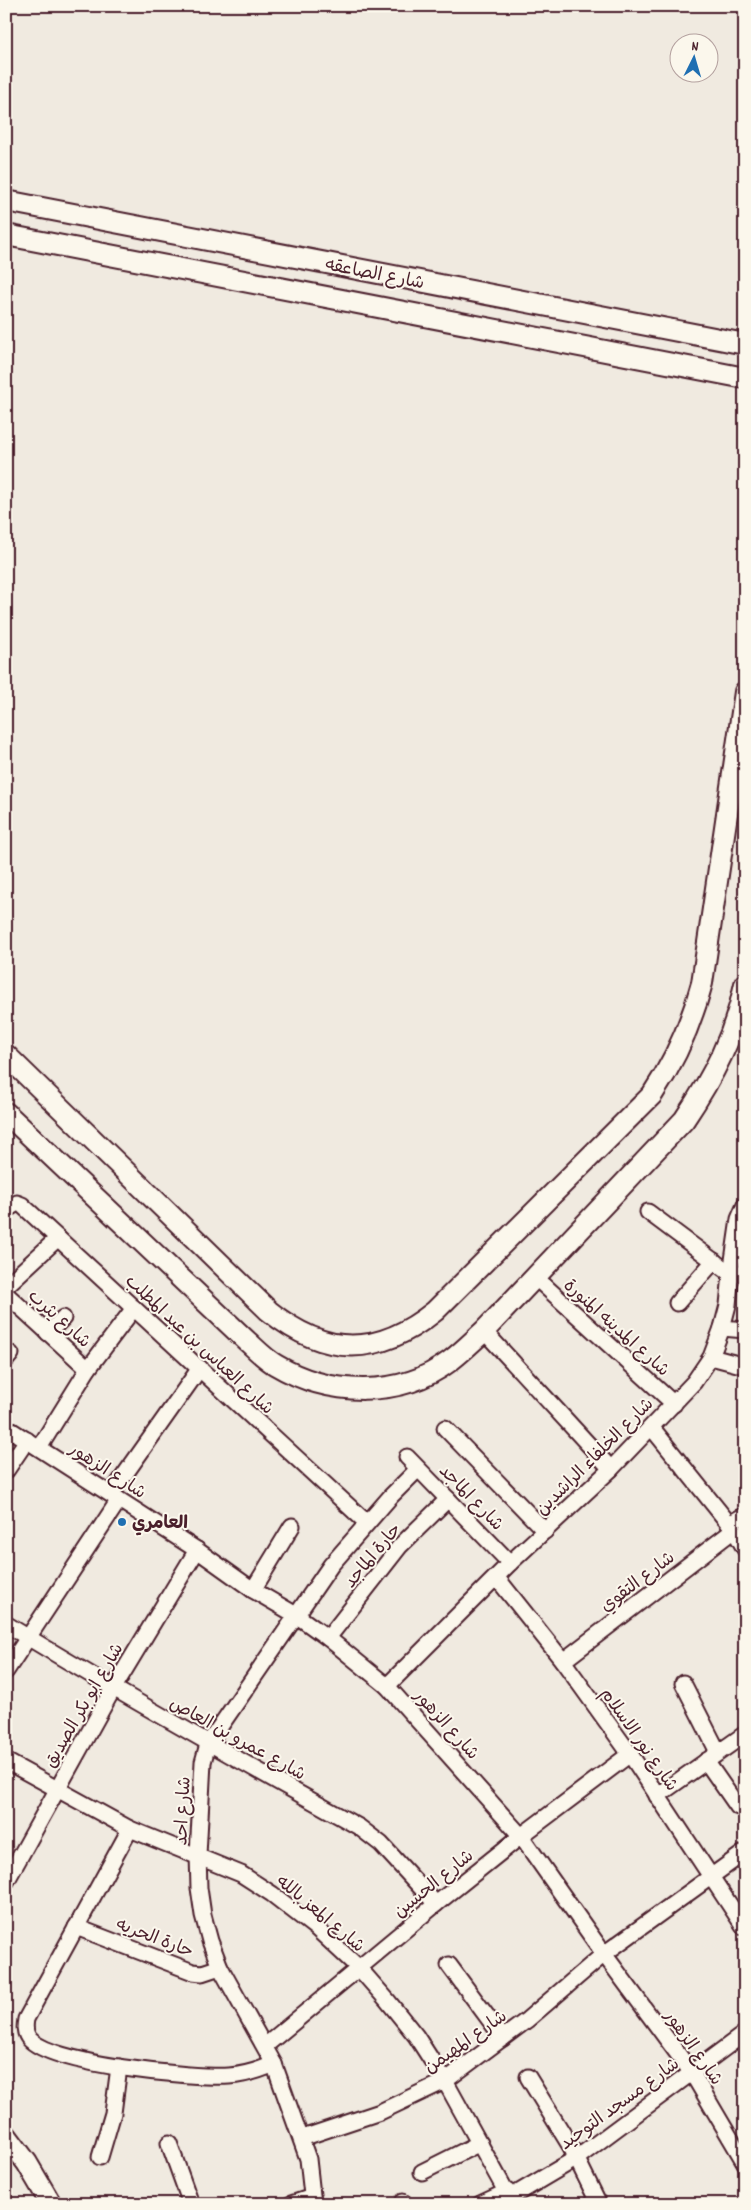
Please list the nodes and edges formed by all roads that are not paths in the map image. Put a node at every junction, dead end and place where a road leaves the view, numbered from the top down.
1 (6, 201) edge
2 (6, 235) edge
3 (745, 344) edge
4 (745, 378) edge
5 (745, 692) edge
6 (745, 984) edge
7 (6, 1055) edge
8 (6, 1113) edge
9 (745, 1205) edge
10 (6, 1210) edge
11 (648, 1212) dead end
12 (58, 1238) junction
13 (714, 1261) junction
14 (738, 1274) edge
15 (535, 1277) junction
16 (6, 1286) edge
17 (6, 1294) edge
18 (677, 1303) dead end
19 (134, 1308) junction
20 (63, 1318) dead end
21 (722, 1328) junction
22 (745, 1330) edge
23 (484, 1331) junction
24 (48, 1333) junction
25 (711, 1356) junction
26 (745, 1366) edge
27 (200, 1368) junction
28 (88, 1369) junction
29 (674, 1404) junction
30 (6, 1428) edge
31 (445, 1428) dead end
32 (652, 1428) junction
33 (33, 1444) junction
34 (407, 1457) dead end
35 (418, 1468) junction
36 (611, 1469) junction
37 (6, 1471) edge
38 (115, 1497) junction
39 (448, 1499) junction
40 (745, 1515) edge
41 (367, 1523) junction
42 (292, 1526) dead end
43 (731, 1527) junction
44 (545, 1531) junction
45 (745, 1549) edge
46 (197, 1550) junction
47 (510, 1563) junction
48 (497, 1578) junction
49 (254, 1590) junction
50 (296, 1615) junction
51 (6, 1624) edge
52 (28, 1637) junction
53 (328, 1638) junction
54 (563, 1661) junction
55 (6, 1671) edge
56 (682, 1683) dead end
57 (387, 1686) junction
58 (113, 1689) junction
59 (745, 1734) edge
60 (208, 1744) junction
61 (630, 1754) junction
62 (712, 1757) junction
63 (6, 1761) edge
64 (56, 1789) junction
65 (657, 1796) junction
66 (738, 1807) dead end
67 (130, 1829) junction
68 (522, 1836) junction
69 (745, 1852) edge
70 (198, 1855) junction
71 (710, 1876) junction
72 (6, 1882) edge
73 (436, 1904) junction
74 (76, 1927) junction
75 (745, 1928) edge
76 (604, 1954) junction
77 (448, 1964) dead end
78 (220, 1967) junction
79 (359, 1968) junction
80 (745, 2033) edge
81 (503, 2038) junction
82 (265, 2046) junction
83 (274, 2064) junction
84 (119, 2067) junction
85 (692, 2073) junction
86 (528, 2077) dead end
87 (445, 2081) junction
88 (6, 2135) edge
89 (302, 2138) junction
90 (480, 2143) junction
91 (169, 2144) dead end
92 (100, 2157) dead end
93 (577, 2158) junction
94 (745, 2163) edge
95 (422, 2172) dead end
96 (511, 2197) edge
97 (313, 2200) edge
98 (51, 2204) edge
99 (191, 2204) edge
100 (291, 2204) edge
101 (480, 2204) edge
102 (600, 2204) edge

1 - 3 street, شارع الصاعقه
2 - 4 street, شارع الصاعقه
5 - 7 street
6 - 15 street
8 - 23 street
9 - 14 street, شارع الخلفاء الراشدين
10 - 12 street, شارع العباس بن عبد المطلب
11 - 13 street
12 - 16 street
12 - 19 street, شارع العباس بن عبد المطلب
13 - 14 street
13 - 18 street
14 - 21 street, شارع الخلفاء الراشدين
15 - 23 street
15 - 29 street, شارع المدينه المنورة
17 - 24 street, شارع يثرب
19 - 27 street, شارع العباس بن عبد المطلب
19 - 28 street
20 - 24 street
21 - 22 street
21 - 25 street, شارع الخلفاء الراشدين
23 - 36 street
24 - 28 street, شارع يثرب
25 - 26 street
25 - 29 street, شارع الخلفاء الراشدين
27 - 38 street
27 - 41 street, شارع العباس بن عبد المطلب
28 - 33 street
29 - 32 street, شارع الخلفاء الراشدين
30 - 33 street, شارع الزهور
31 - 44 street
32 - 36 street, شارع الخلفاء الراشدين
32 - 43 street
33 - 37 street
33 - 38 street, شارع الزهور
34 - 35 street, شارع الماجد
35 - 39 street, شارع الماجد
35 - 41 street, شارع احد
36 - 44 street, شارع الخلفاء الراشدين
38 - 46 street, شارع الزهور
38 - 52 street
39 - 47 street, شارع الماجد
39 - 53 street, حارة الماجد
40 - 43 street, شارع التقوي
41 - 50 street, شارع احد
42 - 49 street
43 - 45 street
43 - 54 street, شارع التقوي
44 - 47 street, شارع الخلفاء الراشدين
46 - 49 street, شارع الزهور
46 - 58 street, شارع ابو بكر الصديق
47 - 48 street, شارع الخلفاء الراشدين
48 - 54 street, شارع نور الاسلام
48 - 57 street, شارع الخلفاء الراشدين
49 - 50 street, شارع الزهور
50 - 53 street, شارع الزهور
50 - 60 street, شارع احد
51 - 52 street, شارع عمرو بن العاص
52 - 55 street
52 - 58 street, شارع عمرو بن العاص
53 - 57 street, شارع الزهور
54 - 61 street, شارع نور الاسلام
56 - 62 street
57 - 68 street, شارع الزهور
58 - 60 street, شارع عمرو بن العاص
58 - 64 street, شارع ابو بكر الصديق
59 - 62 street
60 - 70 street, شارع احد
60 - 73 street, شارع عمرو بن العاص
61 - 65 street, شارع نور الاسلام
61 - 68 street, شارع الحسين
62 - 65 street
62 - 66 street
63 - 64 street, شارع المعز بالله
64 - 67 street, شارع المعز بالله
64 - 72 street, شارع ابو بكر الصديق
65 - 71 street, شارع نور الاسلام
67 - 70 street, شارع المعز بالله
67 - 74 street
68 - 73 street, شارع الحسين
68 - 76 street, شارع الزهور
69 - 71 street, شارع المهيمن
70 - 78 street, شارع احد
70 - 79 street, شارع المعز بالله
71 - 75 street, شارع نور الاسلام
71 - 76 street, شارع المهيمن
73 - 79 street, شارع الحسين
74 - 78 street, حارة الحريه
74 - 84 street
76 - 81 street, شارع المهيمن
76 - 85 street, شارع الزهور
77 - 81 street
78 - 82 street, شارع احد
79 - 82 street, شارع الحسين
79 - 87 street, شارع المعز بالله
80 - 85 street, شارع مسجد التوحيد
81 - 87 street, شارع المهيمن
82 - 83 street, شارع احد
83 - 84 street
83 - 89 street, شارع احد
84 - 92 street
85 - 93 street, شارع مسجد التوحيد
85 - 94 street, شارع الزهور
86 - 93 street
87 - 89 street, شارع المهيمن
87 - 90 street, شارع المعز بالله
88 - 98 street
89 - 97 street, شارع احد
90 - 95 street
90 - 96 street, شارع المعز بالله
91 - 99 street
93 - 96 street, شارع مسجد التوحيد
93 - 102 street
96 - 101 street, شارع مسجد التوحيد
97 - 100 street

